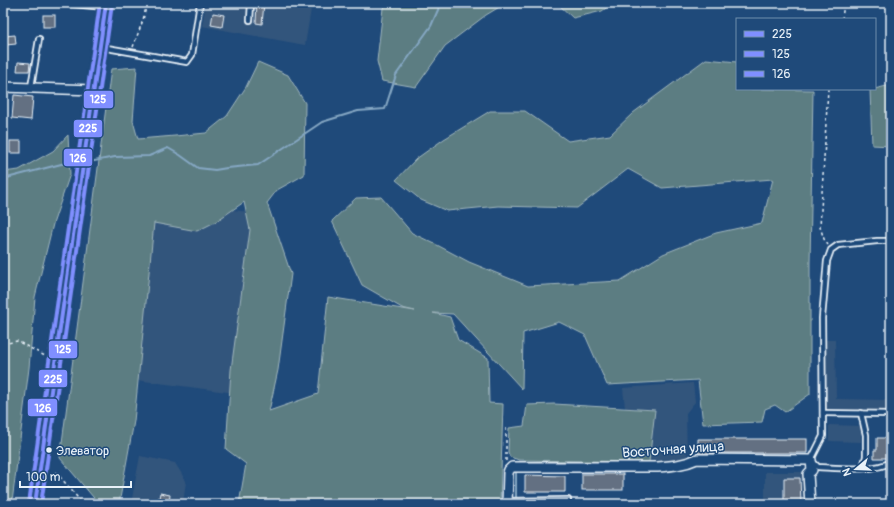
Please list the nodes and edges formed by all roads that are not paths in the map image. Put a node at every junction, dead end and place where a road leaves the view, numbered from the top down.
1 (63, 3) edge
2 (200, 3) edge
3 (252, 3) edge
4 (106, 5) edge
5 (250, 20) dead end
6 (39, 39) dead end
7 (100, 46) junction
8 (3, 87) edge
9 (31, 87) junction
10 (94, 90) junction
11 (891, 241) edge
12 (823, 413) junction
13 (861, 413) junction
14 (891, 414) edge
15 (811, 460) junction
16 (891, 462) edge
17 (863, 468) junction
18 (568, 500) dead end
19 (507, 502) edge
20 (35, 504) edge
21 (810, 504) edge

1 - 4 lane
2 - 7 lane
3 - 5 lane
4 - 7 main road
6 - 9 lane
7 - 10 main road
8 - 9 street
9 - 10 street
10 - 20 main road
11 - 12 lane
12 - 13 lane
12 - 15 lane
13 - 14 lane
13 - 17 lane
15 - 17 lane
15 - 19 street, Восточная улица
15 - 21 street
16 - 17 lane
18 - 19 lane

